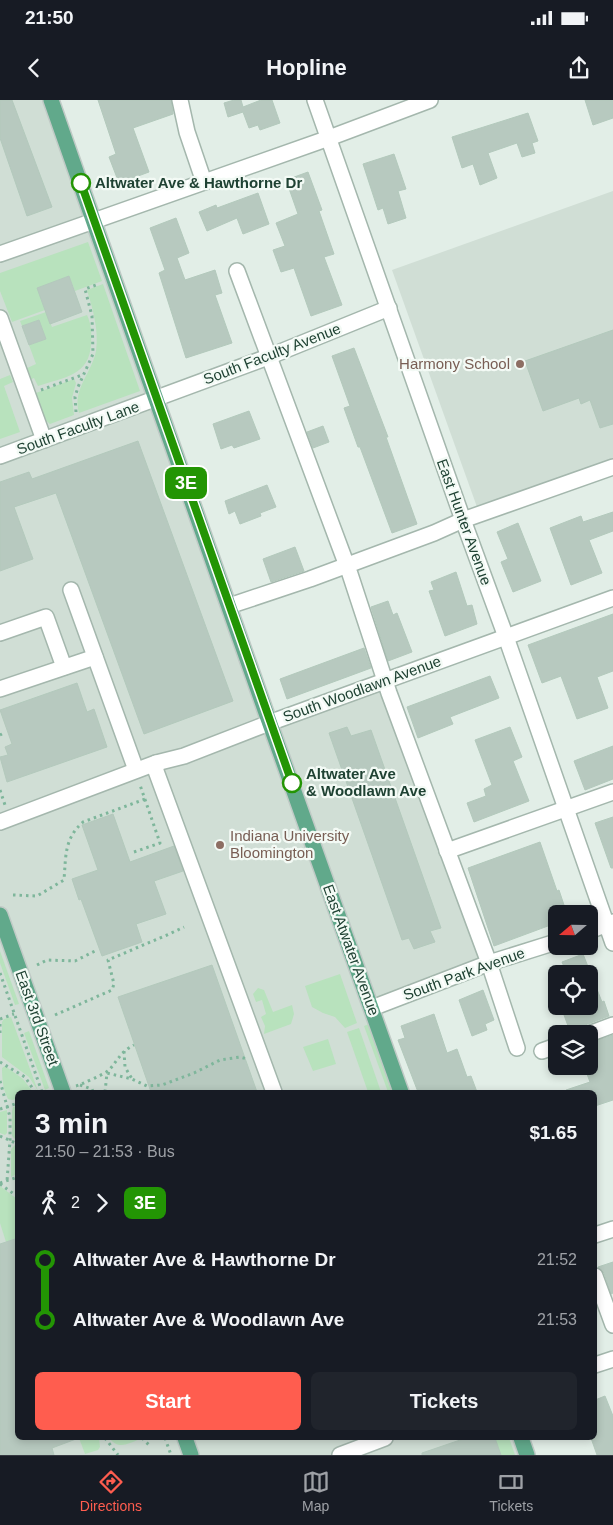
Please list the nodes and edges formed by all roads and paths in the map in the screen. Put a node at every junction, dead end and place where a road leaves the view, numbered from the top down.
1 (51, 100) edge
2 (180, 100) edge
3 (315, 100) edge
4 (430, 100) edge
5 (329, 138) junction
6 (204, 182) junction
7 (94, 220) junction
8 (0, 254) edge
9 (237, 271) dead end
10 (104, 282) dead end
11 (389, 308) junction
12 (0, 318) edge
13 (268, 357) junction
14 (82, 375) junction
15 (27, 395) junction
16 (156, 399) junction
17 (76, 418) dead end
18 (44, 440) junction
19 (0, 456) edge
20 (613, 467) edge
21 (463, 520) junction
22 (346, 565) junction
23 (71, 590) dead end
24 (613, 598) edge
25 (230, 606) junction
26 (0, 633) edge
27 (506, 637) junction
28 (95, 657) junction
29 (64, 667) junction
30 (385, 681) junction
31 (0, 689) edge
32 (269, 722) junction
33 (156, 763) junction
34 (137, 775) junction
35 (0, 790) edge
36 (613, 792) edge
37 (147, 798) junction
38 (6, 808) dead end
39 (565, 809) junction
40 (0, 822) edge
41 (447, 851) junction
42 (134, 852) dead end
43 (13, 895) dead end
44 (0, 915) edge
45 (610, 924) edge
46 (184, 927) dead end
47 (598, 928) edge
48 (613, 943) edge
49 (548, 945) edge
50 (97, 950) dead end
51 (490, 964) junction
52 (38, 965) dead end
53 (0, 973) edge
54 (372, 1008) junction
55 (14, 1014) junction
56 (55, 1015) dead end
57 (0, 1019) edge
58 (0, 1024) edge
59 (613, 1025) edge
60 (598, 1031) edge
61 (0, 1035) edge
62 (134, 1045) dead end
63 (517, 1048) dead end
64 (124, 1050) junction
65 (250, 1060) dead end
66 (0, 1062) edge
67 (107, 1073) junction
68 (132, 1079) junction
69 (0, 1081) edge
70 (35, 1090) edge
71 (41, 1090) edge
72 (62, 1090) edge
73 (92, 1090) edge
74 (105, 1090) edge
75 (273, 1090) edge
76 (400, 1090) edge
77 (15, 1104) edge
78 (8, 1107) junction
79 (0, 1110) edge
80 (0, 1136) edge
81 (10, 1140) junction
82 (15, 1142) edge
83 (15, 1178) edge
84 (7, 1181) junction
85 (0, 1183) edge
86 (15, 1195) edge
87 (613, 1228) edge
88 (597, 1234) edge
89 (597, 1281) edge
90 (613, 1324) edge
91 (613, 1359) edge
92 (597, 1364) edge
93 (107, 1440) edge
94 (144, 1440) edge
95 (165, 1440) edge
96 (186, 1440) edge
97 (380, 1440) edge
98 (522, 1440) edge
99 (150, 1446) dead end
100 (118, 1455) edge
101 (171, 1455) edge
102 (191, 1455) edge
103 (340, 1455) edge
104 (527, 1455) edge

1 - 7 main road, East Atwater Avenue
2 - 6 street
3 - 5 street, East Hunter Avenue
4 - 5 street
5 - 6 street
5 - 11 street, East Hunter Avenue
6 - 7 street
7 - 8 street
7 - 16 main road, East Atwater Avenue
9 - 13 street
10 - 14 path
11 - 13 street, South Faculty Avenue
11 - 21 street, East Hunter Avenue
12 - 15 street
13 - 16 street, South Faculty Avenue
13 - 22 street
14 - 15 path
14 - 17 path
15 - 18 street
16 - 18 street, South Faculty Lane
16 - 25 main road, East Atwater Avenue
18 - 19 street, South Faculty Lane
20 - 21 street
21 - 22 street
21 - 27 street, East Hunter Avenue
22 - 25 street
22 - 30 street
23 - 28 street
24 - 27 street, South Woodlawn Avenue
25 - 32 main road, East Atwater Avenue
26 - 29 street
27 - 30 street, South Woodlawn Avenue
27 - 39 street, East Hunter Avenue
28 - 29 street
28 - 34 street
29 - 31 street
30 - 32 street, South Woodlawn Avenue
30 - 41 street
32 - 33 street, South Woodlawn Avenue
32 - 54 main road, East Atwater Avenue
33 - 34 street, South Woodlawn Avenue
33 - 75 street
34 - 37 path
34 - 40 street, South Woodlawn Avenue
35 - 38 path
36 - 39 street
37 - 42 path
37 - 43 path
39 - 41 street
39 - 45 street, East Hunter Avenue
41 - 51 street
44 - 72 main road, East 3rd Street
45 - 47 street
45 - 48 street, East Hunter Avenue
46 - 56 path
49 - 51 street, South Park Avenue
50 - 52 path
51 - 54 street, South Park Avenue
51 - 63 street
53 - 55 path
54 - 76 main road, East Atwater Avenue
55 - 57 path
55 - 71 path
58 - 61 path
59 - 60 street
62 - 64 path
64 - 67 path
64 - 68 path
65 - 68 path
66 - 70 path
67 - 68 path
67 - 73 path
67 - 74 path
69 - 78 path
77 - 78 path
78 - 79 path
78 - 81 path
80 - 81 path
81 - 82 path
81 - 84 path
83 - 84 path
84 - 85 path
85 - 86 path
87 - 88 street
89 - 90 street
91 - 92 street
93 - 100 path
94 - 99 path
95 - 101 path
96 - 102 main road
97 - 103 street
98 - 104 main road

